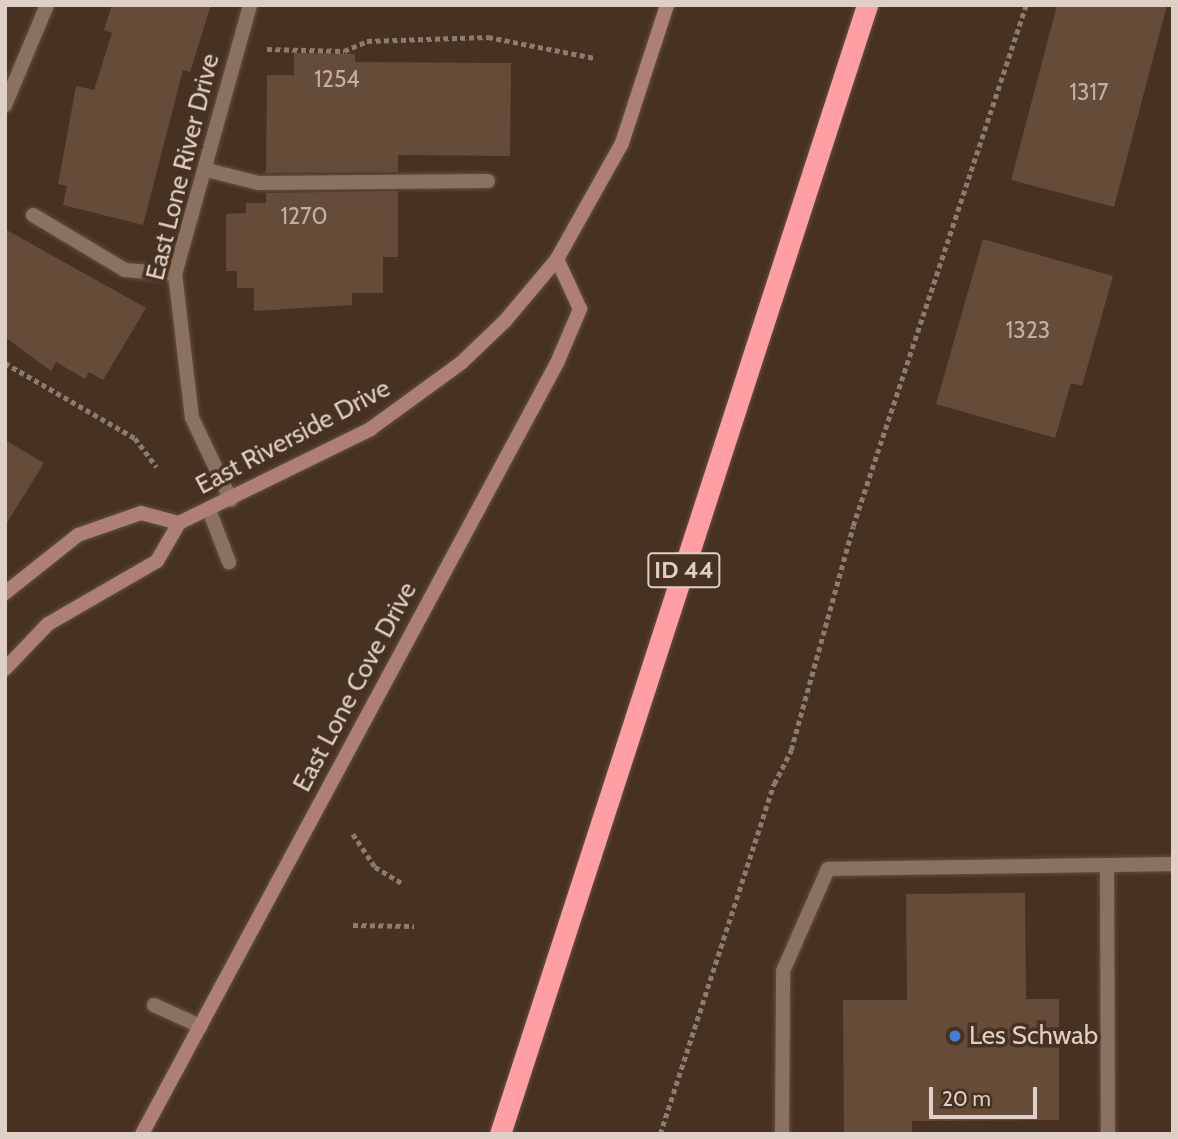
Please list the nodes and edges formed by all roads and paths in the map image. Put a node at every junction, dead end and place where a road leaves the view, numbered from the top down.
1 (47, 5) edge
2 (250, 5) edge
3 (667, 5) edge
4 (867, 5) edge
5 (1026, 5) edge
6 (267, 49) dead end
7 (595, 58) dead end
8 (5, 104) edge
9 (207, 170) junction
10 (488, 181) dead end
11 (33, 215) dead end
12 (557, 259) junction
13 (175, 274) junction
14 (5, 363) edge
15 (157, 467) dead end
16 (231, 500) junction
17 (209, 510) junction
18 (179, 523) junction
19 (229, 562) dead end
20 (5, 593) edge
21 (5, 670) edge
22 (353, 834) dead end
23 (1107, 864) junction
24 (1173, 864) edge
25 (402, 883) dead end
26 (353, 925) dead end
27 (414, 926) dead end
28 (154, 1005) dead end
29 (200, 1026) junction
30 (142, 1134) edge
31 (500, 1134) edge
32 (660, 1134) edge
33 (782, 1134) edge
34 (1108, 1134) edge

1 - 8 street
2 - 9 street, East Lone River Drive
3 - 12 street, East Riverside Drive
4 - 31 highway, ID 44
5 - 32 path
6 - 7 path
9 - 10 street
9 - 13 street, East Lone River Drive
11 - 13 street
12 - 16 street, East Riverside Drive
12 - 29 street, East Lone Cove Drive
13 - 16 street, East Lone River Drive
14 - 15 path
16 - 17 street, East Riverside Drive
17 - 18 street, East Riverside Drive
17 - 19 street
18 - 20 street, East Riverside Drive
18 - 21 street, East Riverside Drive
22 - 25 path
23 - 24 street
23 - 33 street
23 - 34 street
26 - 27 path
28 - 29 street
29 - 30 street, East Lone Cove Drive

